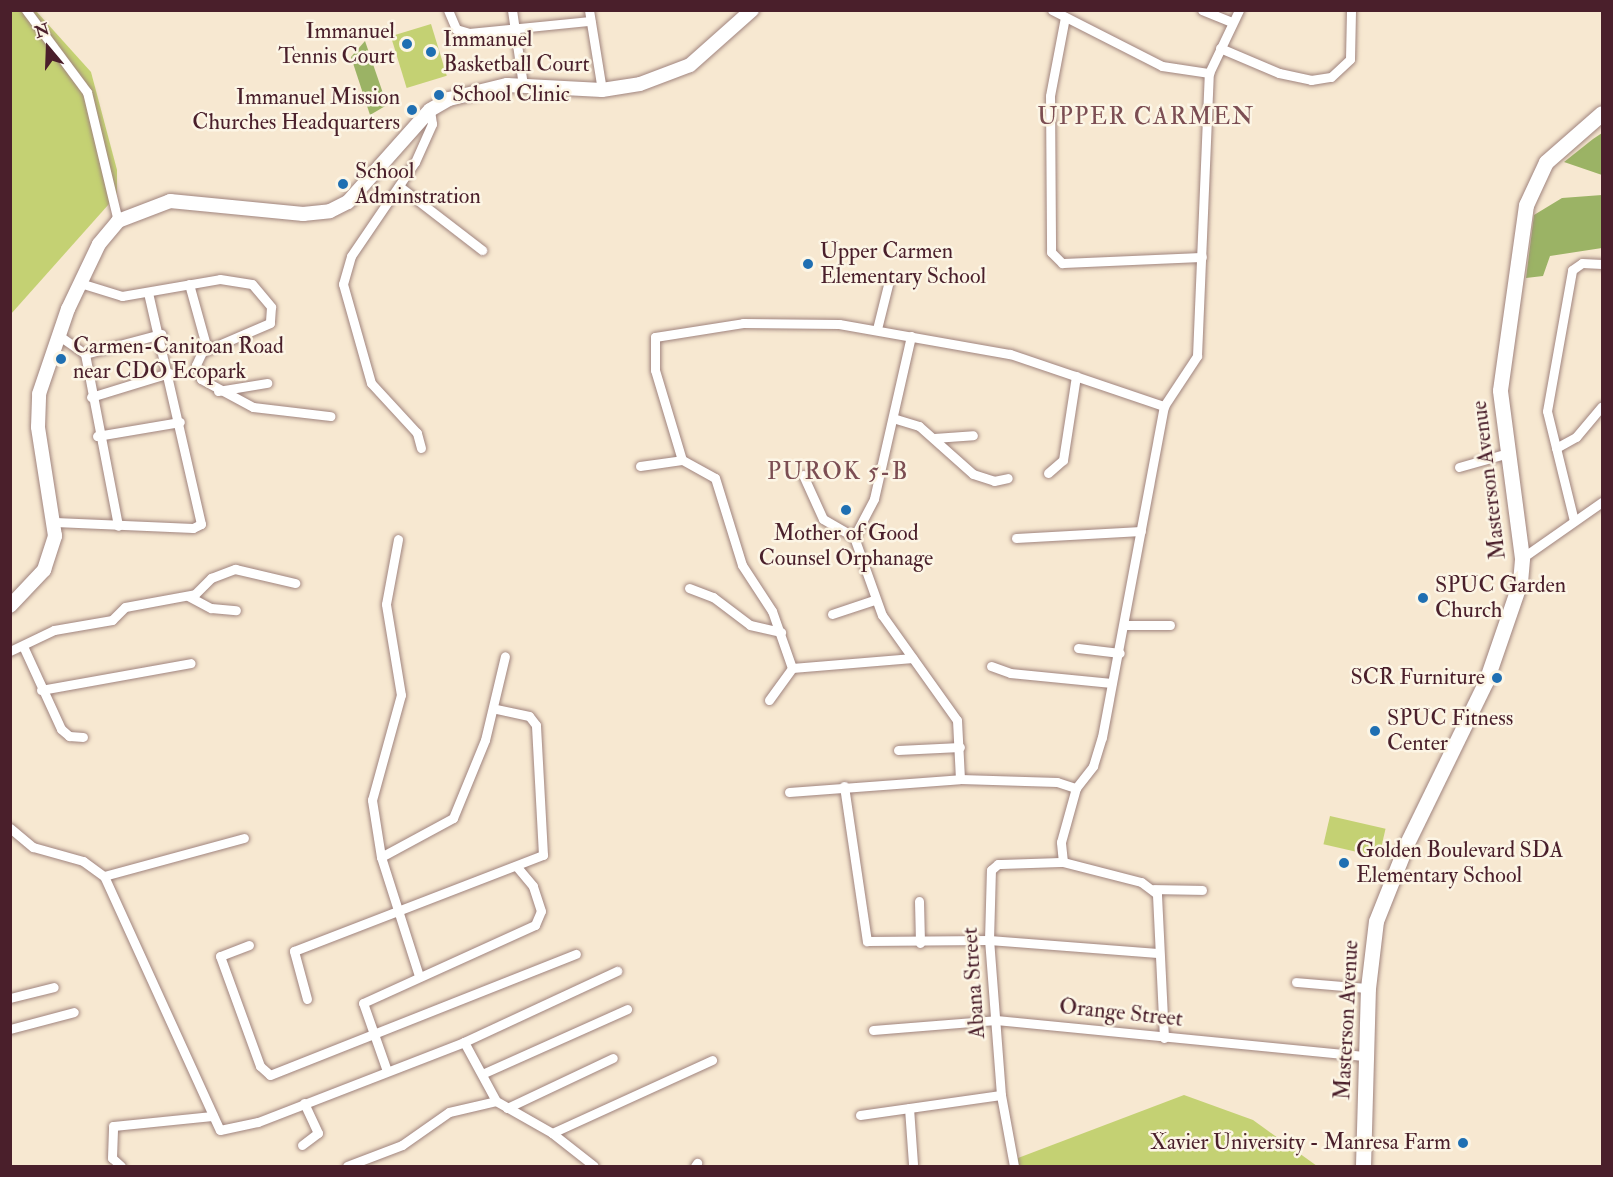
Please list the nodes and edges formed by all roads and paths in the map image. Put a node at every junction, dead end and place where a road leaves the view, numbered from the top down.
1 (26, 10) edge
2 (448, 10) edge
3 (512, 10) edge
4 (589, 10) edge
5 (752, 10) edge
6 (1052, 10) edge
7 (1202, 10) edge
8 (1239, 10) edge
9 (1351, 10) edge
10 (1065, 17) junction
11 (590, 21) junction
12 (1232, 22) junction
13 (515, 29) junction
14 (1220, 48) junction
15 (1209, 73) junction
16 (523, 85) junction
17 (602, 90) junction
18 (430, 110) junction
19 (1602, 113) edge
20 (399, 186) junction
21 (118, 221) junction
22 (482, 250) dead end
23 (1202, 257) junction
24 (1602, 264) edge
25 (889, 281) dead end
26 (80, 283) junction
27 (189, 284) junction
28 (148, 292) junction
29 (876, 329) junction
30 (161, 334) junction
31 (58, 335) junction
32 (911, 336) junction
33 (207, 349) junction
34 (85, 354) junction
35 (169, 373) junction
36 (1076, 376) junction
37 (267, 383) dead end
38 (218, 391) junction
39 (91, 397) junction
40 (1164, 406) junction
41 (1602, 406) edge
42 (330, 416) dead end
43 (896, 419) junction
44 (180, 422) junction
45 (973, 435) dead end
46 (97, 436) junction
47 (934, 438) junction
48 (421, 448) dead end
49 (1556, 448) junction
50 (1506, 454) junction
51 (682, 460) junction
52 (640, 466) dead end
53 (1459, 467) dead end
54 (1048, 473) dead end
55 (803, 475) dead end
56 (1008, 478) dead end
57 (1602, 502) edge
58 (55, 522) junction
59 (1574, 522) junction
60 (118, 526) junction
61 (1141, 531) junction
62 (854, 537) junction
63 (1016, 538) dead end
64 (398, 539) dead end
65 (1522, 558) junction
66 (295, 583) dead end
67 (689, 588) dead end
68 (188, 596) junction
69 (874, 600) junction
70 (10, 606) edge
71 (236, 610) dead end
72 (832, 614) dead end
73 (1126, 625) junction
74 (1170, 625) dead end
75 (781, 632) junction
76 (23, 646) junction
77 (1078, 648) dead end
78 (10, 651) edge
79 (1120, 653) junction
80 (505, 657) dead end
81 (913, 658) junction
82 (191, 663) dead end
83 (991, 666) dead end
84 (792, 668) junction
85 (1112, 683) junction
86 (41, 690) junction
87 (769, 700) dead end
88 (496, 709) junction
89 (83, 737) dead end
90 (960, 747) junction
91 (898, 750) dead end
92 (960, 779) junction
93 (844, 786) junction
94 (1076, 788) junction
95 (789, 792) dead end
96 (11, 829) edge
97 (244, 838) dead end
98 (381, 857) junction
99 (1063, 862) junction
100 (516, 866) junction
101 (104, 876) junction
102 (1154, 889) junction
103 (1202, 890) dead end
104 (919, 900) dead end
105 (397, 912) junction
106 (989, 940) junction
107 (920, 943) junction
108 (249, 945) dead end
109 (1157, 953) junction
110 (576, 954) dead end
111 (616, 971) dead end
112 (419, 976) junction
113 (1296, 982) dead end
114 (54, 987) dead end
115 (1368, 988) junction
116 (10, 998) edge
117 (307, 999) dead end
118 (627, 1009) dead end
119 (74, 1012) dead end
120 (996, 1020) junction
121 (10, 1029) edge
122 (873, 1030) dead end
123 (373, 1037) junction
124 (1164, 1038) junction
125 (464, 1042) junction
126 (1366, 1056) junction
127 (613, 1058) dead end
128 (712, 1060) dead end
129 (387, 1071) junction
130 (482, 1074) junction
131 (1000, 1095) junction
132 (496, 1101) junction
133 (304, 1103) junction
134 (507, 1108) junction
135 (909, 1108) junction
136 (860, 1115) dead end
137 (212, 1116) junction
138 (552, 1133) junction
139 (302, 1145) dead end
140 (913, 1164) dead end
141 (1012, 1164) edge
142 (122, 1167) edge
143 (347, 1167) edge
144 (594, 1167) edge
145 (1363, 1167) edge

1 - 21 street
2 - 13 street
3 - 13 street
4 - 11 street
5 - 17 main road
6 - 10 street
7 - 12 street
8 - 12 street
9 - 14 street
10 - 15 street
10 - 23 street
11 - 13 street
11 - 17 street
12 - 14 street
13 - 16 street
14 - 15 street
15 - 23 street
16 - 17 main road
16 - 18 main road
18 - 20 street
18 - 21 main road
19 - 50 main road, Masterson Avenue
20 - 22 street
20 - 48 street
21 - 26 main road
23 - 40 street
24 - 49 street
25 - 29 street
26 - 28 street
26 - 31 main road
27 - 28 street
27 - 33 street
27 - 33 street
28 - 30 street
29 - 32 street
29 - 51 street
30 - 34 street
30 - 35 street
31 - 34 street
31 - 58 main road
32 - 36 street
32 - 43 street
33 - 38 street
34 - 39 street
35 - 39 street
35 - 44 street
36 - 40 street
36 - 54 street
37 - 38 street
38 - 42 street
39 - 46 street
40 - 61 street
41 - 49 street
43 - 47 street
43 - 62 street
44 - 46 street
44 - 60 street
45 - 47 street
46 - 60 street
47 - 56 street
49 - 59 street
50 - 53 street
50 - 65 main road, Masterson Avenue
51 - 52 street
51 - 75 street
55 - 62 street
57 - 59 street
58 - 60 street
58 - 70 main road
59 - 65 street
61 - 63 street
61 - 73 street
62 - 69 street
64 - 98 street
65 - 115 main road, Masterson Avenue
66 - 68 street
67 - 75 street
68 - 71 street
68 - 76 street
69 - 72 street
69 - 81 street
73 - 74 street
73 - 79 street
75 - 84 street
76 - 78 street
76 - 86 street
77 - 79 street
79 - 85 street
80 - 88 street
81 - 84 street
81 - 90 street
82 - 86 street
83 - 85 street
84 - 87 street
85 - 94 street
86 - 89 street
88 - 98 street
88 - 100 street
90 - 91 street
90 - 92 street
92 - 93 street
92 - 94 street
93 - 95 street
93 - 107 street
94 - 99 street
96 - 101 street
97 - 101 street
98 - 105 street
99 - 102 street
99 - 106 street, Abana Street
100 - 105 street
100 - 112 street
101 - 137 street
102 - 103 street
102 - 109 street
104 - 107 street
105 - 112 street
105 - 117 street
106 - 107 street
106 - 109 street
106 - 120 street, Abana Street
108 - 123 street
109 - 124 street
110 - 123 street
111 - 125 street
112 - 123 street
113 - 115 street
114 - 116 street
115 - 126 main road, Masterson Avenue
118 - 130 street
119 - 121 street
120 - 122 street, Orange Street
120 - 124 street, Orange Street
120 - 131 street, Abana Street
123 - 129 street
124 - 126 street, Orange Street
125 - 129 street
125 - 130 street
126 - 145 main road, Masterson Avenue
127 - 134 street
128 - 138 street
129 - 133 street
130 - 132 street
131 - 135 street
131 - 141 street, Abana Street
132 - 134 street
132 - 143 street
133 - 137 street
133 - 139 street
134 - 138 street
135 - 136 street
135 - 140 street
137 - 142 street
138 - 144 street

